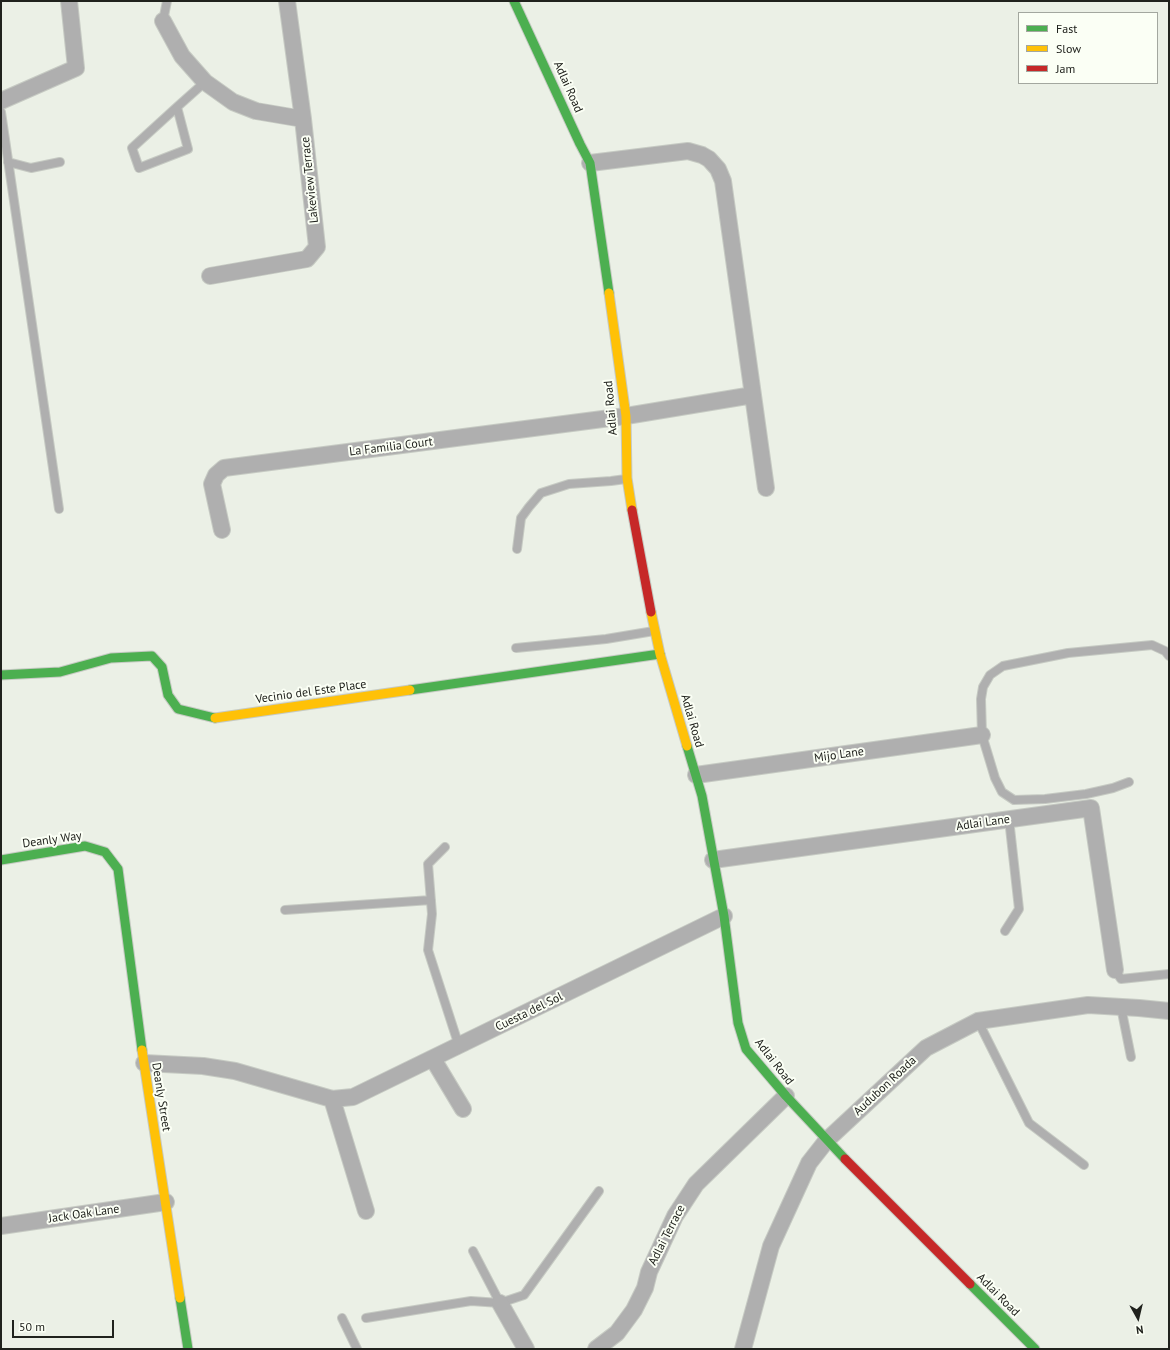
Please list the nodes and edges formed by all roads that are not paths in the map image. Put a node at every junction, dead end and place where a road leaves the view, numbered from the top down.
1 (69, 1) edge
2 (167, 1) edge
3 (287, 1) edge
4 (514, 1) edge
5 (163, 21) joint
6 (205, 82) junction
7 (1, 101) edge
8 (177, 107) junction
9 (1, 112) edge
10 (303, 119) junction
11 (8, 162) junction
12 (60, 162) dead end
13 (590, 163) junction
14 (210, 276) dead end
15 (753, 395) junction
16 (626, 416) junction
17 (627, 478) junction
18 (766, 488) dead end
19 (59, 509) dead end
20 (222, 530) dead end
21 (517, 549) dead end
22 (655, 630) junction
23 (516, 648) dead end
24 (660, 654) junction
25 (1169, 656) edge
26 (1, 676) edge
27 (982, 735) junction
28 (696, 775) junction
29 (1129, 782) dead end
30 (1009, 819) junction
31 (445, 847) dead end
32 (105, 852) joint
33 (1, 860) edge
34 (713, 860) junction
35 (431, 900) junction
36 (285, 910) dead end
37 (724, 916) junction
38 (1005, 931) dead end
39 (1115, 970) joint
40 (1169, 974) edge
41 (1121, 1007) junction
42 (1169, 1011) edge
43 (978, 1021) junction
44 (459, 1046) junction
45 (1131, 1057) dead end
46 (433, 1059) junction
47 (144, 1063) junction
48 (786, 1096) junction
49 (332, 1099) junction
50 (463, 1109) dead end
51 (827, 1140) junction
52 (1084, 1165) dead end
53 (599, 1190) dead end
54 (166, 1202) junction
55 (366, 1211) dead end
56 (1, 1226) edge
57 (473, 1251) dead end
58 (500, 1303) junction
59 (342, 1318) dead end
60 (366, 1318) dead end
61 (188, 1349) edge
62 (357, 1349) edge
63 (526, 1349) edge
64 (596, 1349) edge
65 (743, 1349) edge
66 (1035, 1349) edge

1 - 7 street
2 - 5 lane
3 - 10 street, Lakeview Terrace
4 - 13 street, Adlai Road
5 - 6 street
6 - 8 lane
6 - 10 street
8 - 8 lane
9 - 11 lane
10 - 14 street, Lakeview Terrace
11 - 12 lane
11 - 19 lane
13 - 15 street
13 - 16 street, Adlai Road
15 - 16 street, La Familia Court
15 - 18 street
16 - 17 street, Adlai Road
16 - 20 street, La Familia Court
17 - 21 lane
17 - 22 street, Adlai Road
22 - 23 lane
22 - 24 street, Adlai Road
24 - 26 street, Vecinio del Este Place
24 - 28 street, Adlai Road
25 - 27 lane
27 - 28 street, Mijo Lane
27 - 29 lane
28 - 34 street, Adlai Road
30 - 34 street, Adlai Lane
30 - 38 lane
30 - 39 street, Adlai Lane
31 - 35 lane
32 - 33 street, Deanly Way
32 - 47 street, Deanly Street
34 - 37 street, Adlai Road
35 - 36 lane
35 - 44 lane
37 - 44 street, Cuesta del Sol
37 - 48 street, Adlai Road
39 - 40 lane
41 - 42 street, Audubon Roada
41 - 43 street, Audubon Roada
41 - 45 lane
43 - 51 street, Audubon Roada
43 - 52 lane
44 - 46 street, Cuesta del Sol
46 - 49 street, Cuesta del Sol
46 - 50 street
47 - 49 street, Cuesta del Sol
47 - 54 street, Deanly Street
48 - 51 street, Adlai Road
48 - 64 street, Adlai Terrace
49 - 55 street
51 - 65 street, Audubon Roada
51 - 66 street, Adlai Road
53 - 58 lane
54 - 56 street, Jack Oak Lane
54 - 61 street, Deanly Street
57 - 58 lane
58 - 60 lane
58 - 63 street
59 - 62 lane

